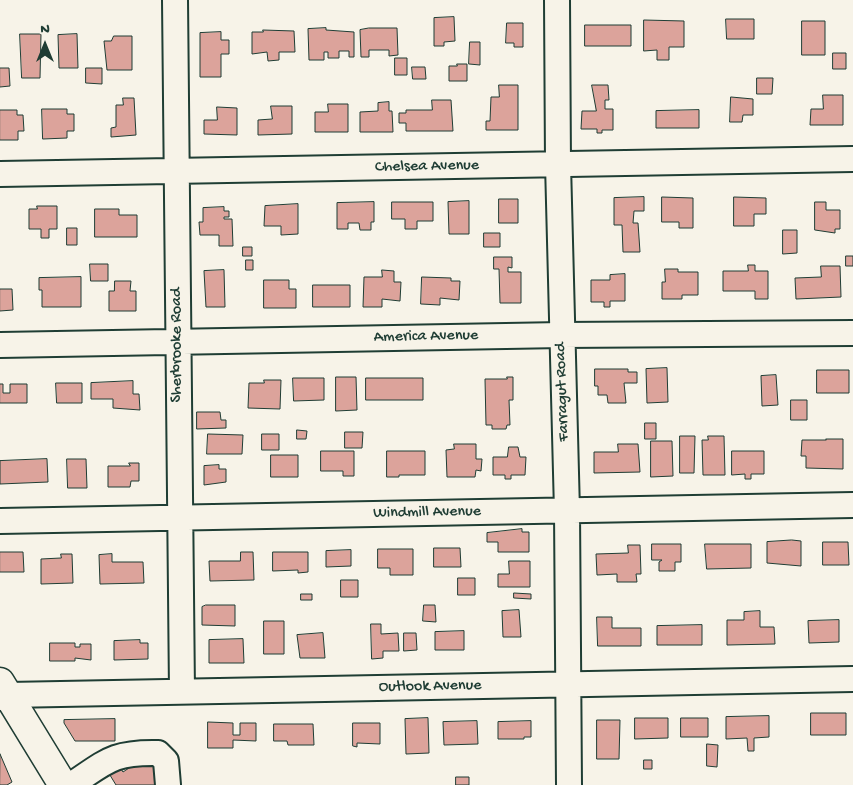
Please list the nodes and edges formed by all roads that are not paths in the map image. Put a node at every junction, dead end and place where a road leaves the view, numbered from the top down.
1 (175, 0) edge
2 (557, 0) edge
3 (853, 159) edge
4 (558, 164) junction
5 (176, 171) junction
6 (0, 174) edge
7 (853, 333) edge
8 (562, 335) junction
9 (177, 342) junction
10 (0, 345) edge
11 (853, 505) edge
12 (567, 511) junction
13 (180, 517) junction
14 (0, 520) edge
15 (853, 679) edge
16 (568, 684) junction
17 (182, 691) junction
18 (3, 692) edge
19 (63, 785) edge
20 (71, 785) edge
21 (168, 785) edge
22 (569, 785) edge

1 - 5 street, Sherbrooke Road
2 - 4 street, Farragut Road
3 - 4 street, Chelsea Avenue
4 - 5 street, Chelsea Avenue
4 - 8 street, Farragut Road
5 - 6 street, Chelsea Avenue
5 - 9 street, Sherbrooke Road
7 - 8 street, America Avenue
8 - 9 street, America Avenue
8 - 12 street, Farragut Road
9 - 10 street, America Avenue
9 - 13 street, Sherbrooke Road
11 - 12 street, Windmill Avenue
12 - 13 street, Windmill Avenue
12 - 16 street, Farragut Road
13 - 14 street, Windmill Avenue
13 - 17 street, Sherbrooke Road
15 - 16 street, Outlook Avenue
16 - 17 street, Outlook Avenue
16 - 22 street, Farragut Road
17 - 18 street, Outlook Avenue
18 - 19 main road
20 - 21 street

